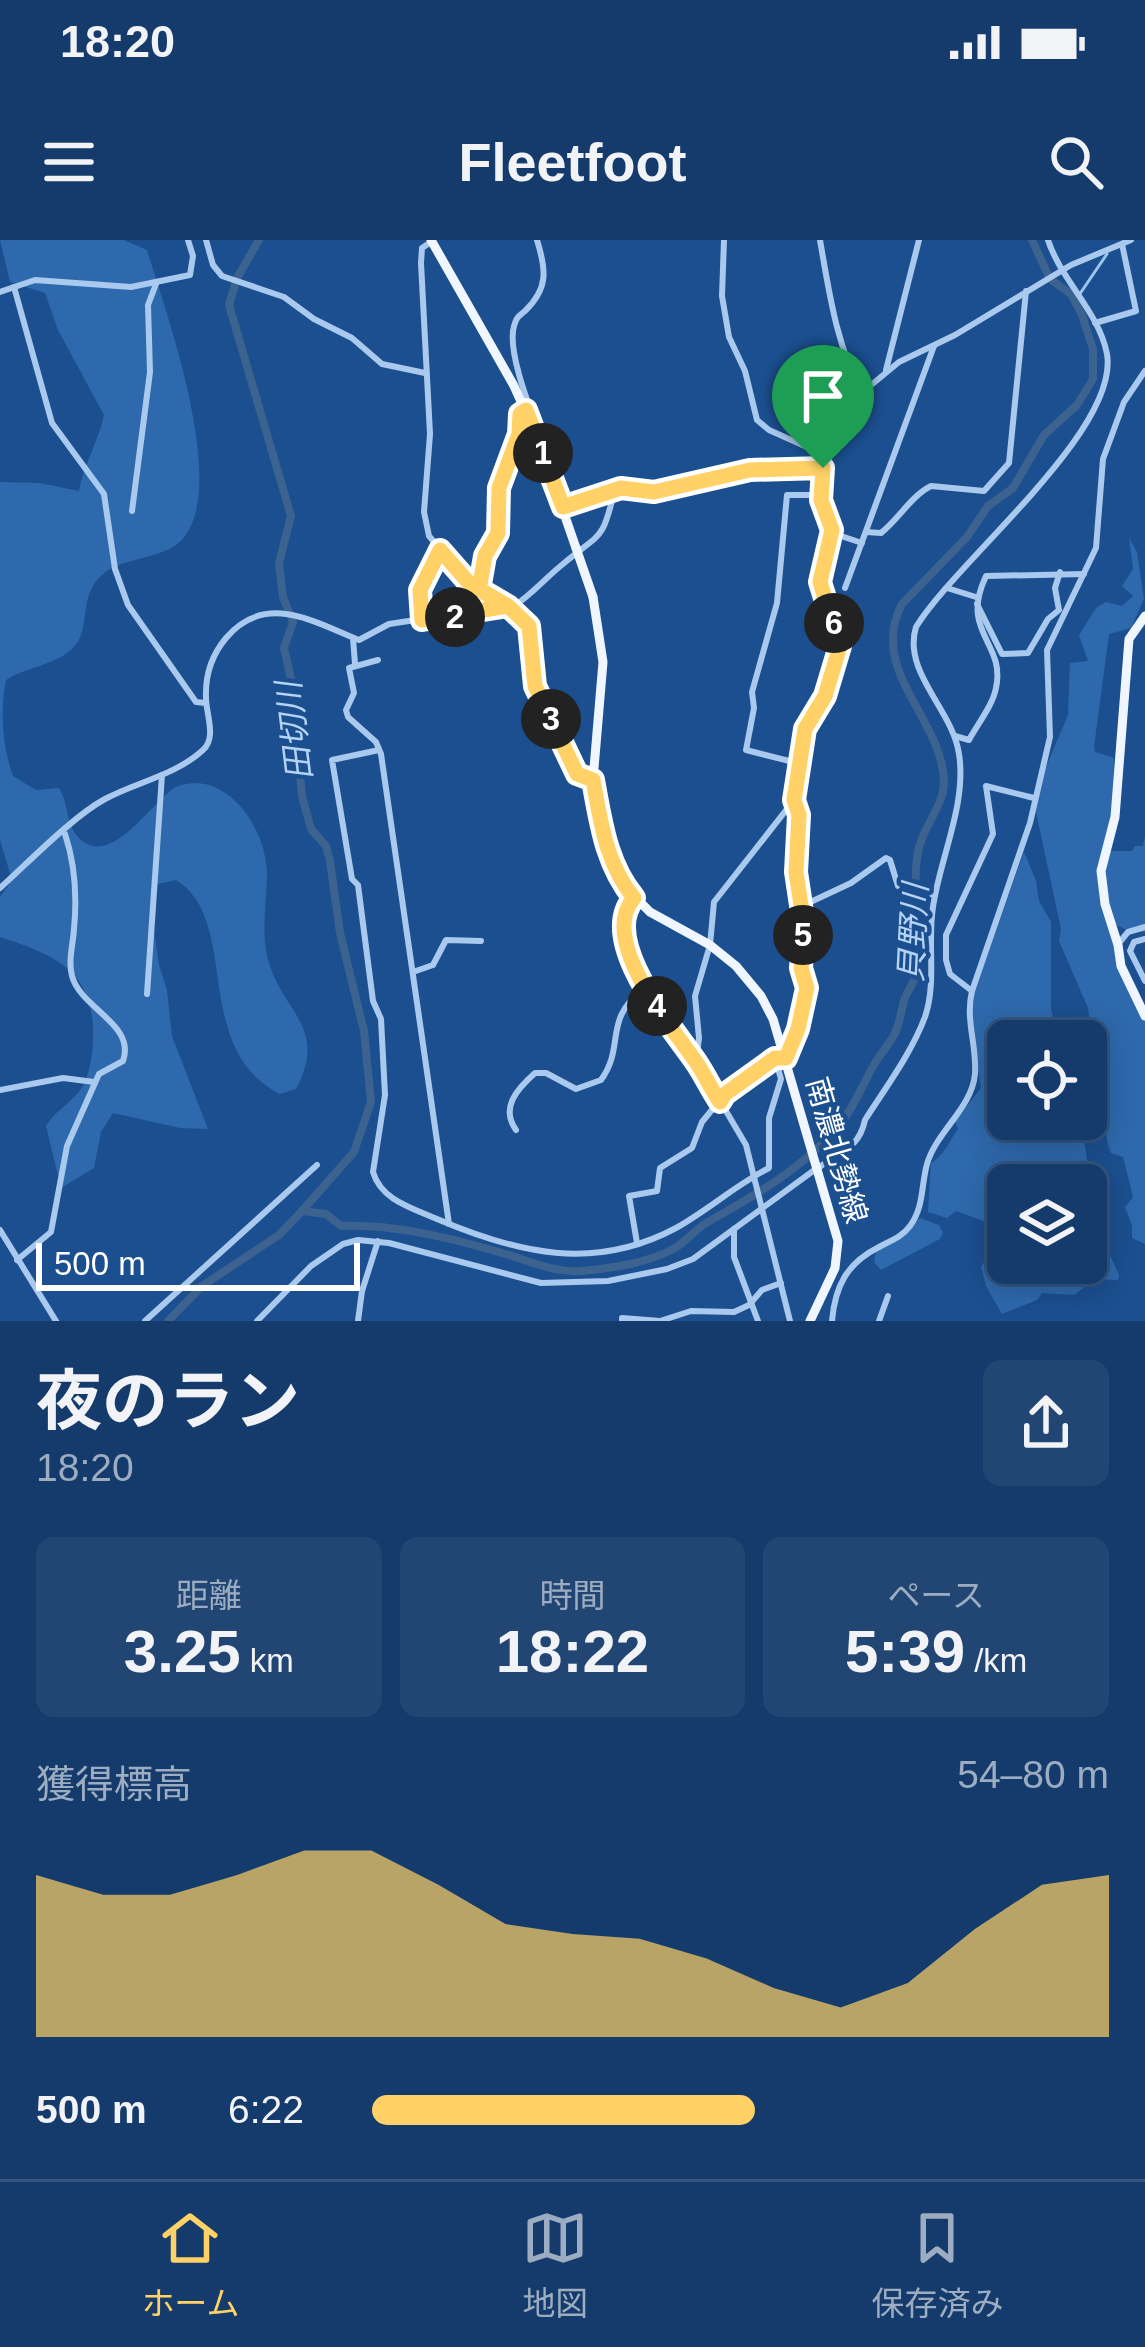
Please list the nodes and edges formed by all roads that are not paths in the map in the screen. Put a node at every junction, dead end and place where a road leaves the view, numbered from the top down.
1 (188, 240) edge
2 (206, 240) edge
3 (537, 240) edge
4 (724, 240) edge
5 (820, 240) edge
6 (920, 240) edge
7 (1048, 240) edge
8 (431, 241) edge
9 (1126, 242) edge
10 (1062, 271) junction
11 (156, 284) junction
12 (14, 287) junction
13 (1026, 291) junction
14 (0, 292) edge
15 (1095, 323) junction
16 (934, 346) junction
17 (886, 371) junction
18 (1145, 371) edge
19 (425, 373) junction
20 (863, 395) junction
21 (526, 410) junction
22 (540, 444) junction
23 (827, 456) junction
24 (823, 468) junction
25 (612, 490) junction
26 (821, 495) junction
27 (563, 507) junction
28 (133, 511) dead end
29 (832, 532) junction
30 (866, 532) junction
31 (862, 543) junction
32 (440, 550) junction
33 (1060, 572) junction
34 (1084, 574) junction
35 (845, 588) dead end
36 (947, 588) junction
37 (479, 590) junction
38 (976, 599) junction
39 (509, 607) junction
40 (1145, 616) edge
41 (422, 620) junction
42 (353, 638) junction
43 (378, 660) dead end
44 (355, 664) junction
45 (206, 703) junction
46 (955, 736) junction
47 (380, 750) junction
48 (801, 764) junction
49 (162, 775) junction
50 (593, 780) junction
51 (1036, 799) junction
52 (794, 800) junction
53 (65, 832) junction
54 (0, 888) edge
55 (934, 895) junction
56 (634, 898) junction
57 (802, 906) junction
58 (1145, 927) edge
59 (1145, 939) edge
60 (481, 941) dead end
61 (710, 945) junction
62 (1118, 945) junction
63 (413, 972) junction
64 (1145, 981) edge
65 (644, 988) junction
66 (972, 991) junction
67 (147, 994) dead end
68 (1145, 1016) edge
69 (780, 1058) junction
70 (696, 1062) junction
71 (94, 1082) junction
72 (0, 1090) edge
73 (720, 1102) junction
74 (516, 1130) dead end
75 (316, 1165) dead end
76 (817, 1167) junction
77 (754, 1175) junction
78 (762, 1205) junction
79 (449, 1224) junction
80 (734, 1229) junction
81 (0, 1230) edge
82 (378, 1241) junction
83 (637, 1243) junction
84 (17, 1259) junction
85 (781, 1283) junction
86 (888, 1296) dead end
87 (750, 1304) junction
88 (56, 1321) edge
89 (145, 1321) edge
90 (257, 1321) edge
91 (358, 1321) edge
92 (622, 1321) edge
93 (648, 1321) edge
94 (758, 1321) edge
95 (790, 1321) edge
96 (810, 1321) edge
97 (832, 1321) edge
98 (879, 1321) edge

1 - 11 street
2 - 19 street
3 - 22 street
4 - 23 street
5 - 20 street
6 - 17 street
7 - 10 street
8 - 19 street
8 - 21 main road, 南濃北勢線
9 - 10 street
9 - 15 street
10 - 13 street
10 - 15 street
11 - 12 street
11 - 28 street
12 - 14 street
12 - 45 street
13 - 16 street
13 - 30 street
15 - 36 street
16 - 17 street
16 - 30 street
17 - 20 street
18 - 34 street
19 - 32 street
20 - 23 street
21 - 22 main road, 南濃北勢線
21 - 37 street
22 - 27 main road, 南濃北勢線
23 - 24 street
24 - 25 street
24 - 26 street
25 - 27 street
25 - 39 street
26 - 29 street
26 - 48 street
27 - 50 main road, 南濃北勢線, bridge
29 - 31 street
29 - 48 street
30 - 31 street
31 - 35 street
32 - 37 street
32 - 41 street
33 - 34 street
33 - 38 street
33 - 38 street
34 - 51 street
36 - 38 street
36 - 46 street
37 - 39 street
38 - 46 street
39 - 41 street
39 - 50 street
40 - 62 main road
41 - 42 street
42 - 44 street
42 - 45 street
43 - 44 street
44 - 47 street
45 - 49 street
46 - 55 street
47 - 63 street
47 - 79 street
48 - 52 street
49 - 53 street
49 - 67 street
50 - 56 main road, 南濃北勢線
51 - 66 street
51 - 66 street
52 - 57 street
52 - 61 street
53 - 54 street
53 - 71 street
55 - 57 street
55 - 76 street
56 - 61 main road, 南濃北勢線
56 - 65 street
57 - 69 street
58 - 62 street
59 - 64 street
60 - 63 street
61 - 69 main road, 南濃北勢線
61 - 70 street
62 - 68 main road
63 - 79 street
65 - 70 street
65 - 74 street
66 - 97 street
69 - 73 street
69 - 76 main road, 南濃北勢線
69 - 77 street
70 - 73 street
71 - 72 street
71 - 84 street
73 - 77 street
73 - 83 street
75 - 89 street
76 - 78 street
76 - 96 main road, 南濃北勢線
77 - 78 street
77 - 83 street
78 - 80 street
78 - 85 street
79 - 83 street
80 - 82 street
80 - 87 street
81 - 84 street
82 - 90 street
82 - 91 street
84 - 88 street
85 - 87 street
85 - 95 street
86 - 98 street
87 - 93 street
87 - 94 street
92 - 93 street

